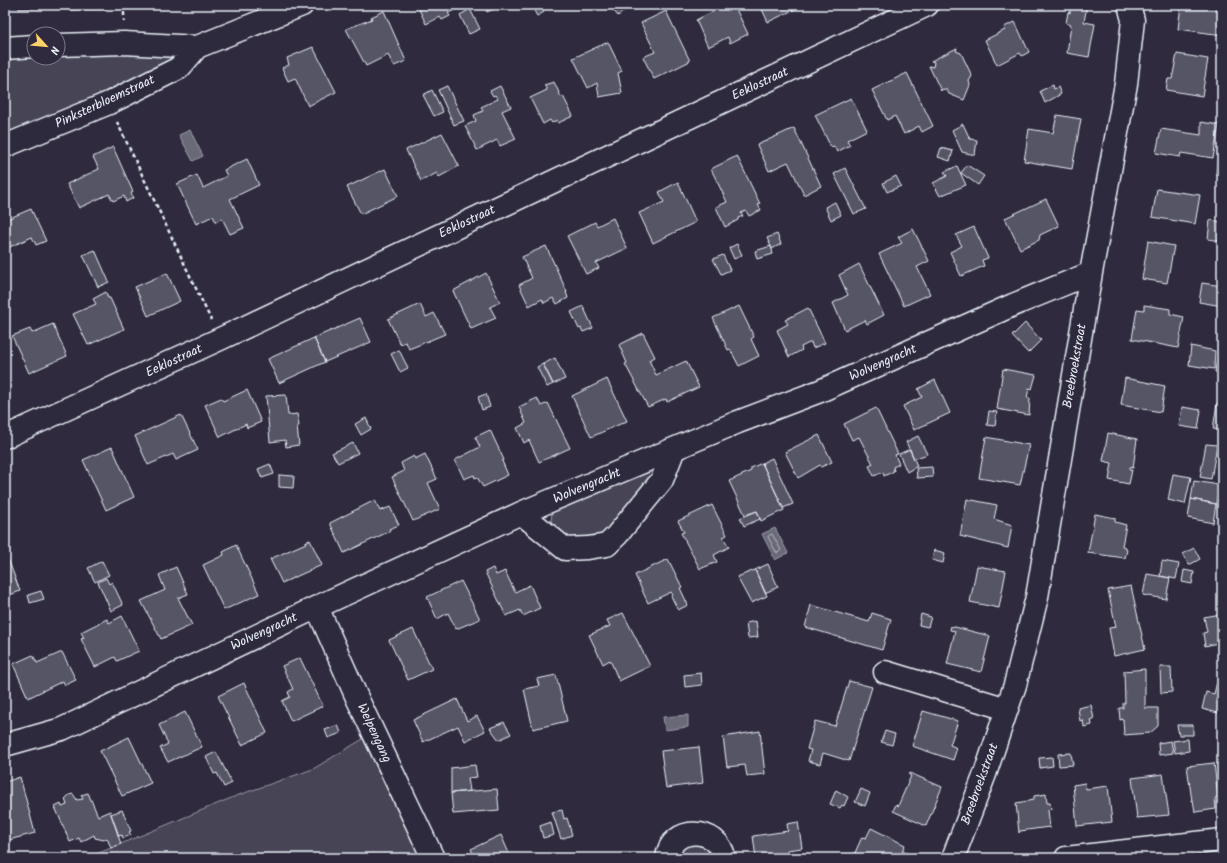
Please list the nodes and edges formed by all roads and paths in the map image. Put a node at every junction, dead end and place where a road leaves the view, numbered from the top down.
1 (302, 5) edge
2 (927, 5) edge
3 (1133, 10) edge
4 (66, 45) edge
5 (26, 47) edge
6 (197, 47) junction
7 (5, 48) edge
8 (109, 103) junction
9 (5, 146) edge
10 (1091, 273) junction
11 (220, 339) junction
12 (5, 438) edge
13 (674, 449) junction
14 (522, 513) junction
15 (317, 606) junction
16 (885, 672) dead end
17 (1006, 709) junction
18 (5, 745) edge
19 (1222, 840) edge
20 (433, 858) edge
21 (667, 858) edge
22 (724, 858) edge
23 (953, 858) edge
24 (1066, 858) edge

1 - 6 street, Pinksterbloemstraat
2 - 11 street, Eeklostraat
3 - 10 street, Breebroekstraat
4 - 6 street, Pinksterbloemstraat
5 - 7 street
6 - 8 street, Pinksterbloemstraat
8 - 9 street, Pinksterbloemstraat
8 - 11 path
10 - 13 street, Wolvengracht
10 - 17 street, Breebroekstraat
11 - 12 street, Eeklostraat
13 - 14 street, Wolvengracht
13 - 14 street
14 - 15 street, Wolvengracht
15 - 18 street, Wolvengracht
15 - 20 street, Welpengang
16 - 17 street
17 - 23 street, Breebroekstraat
19 - 24 street
21 - 22 street

